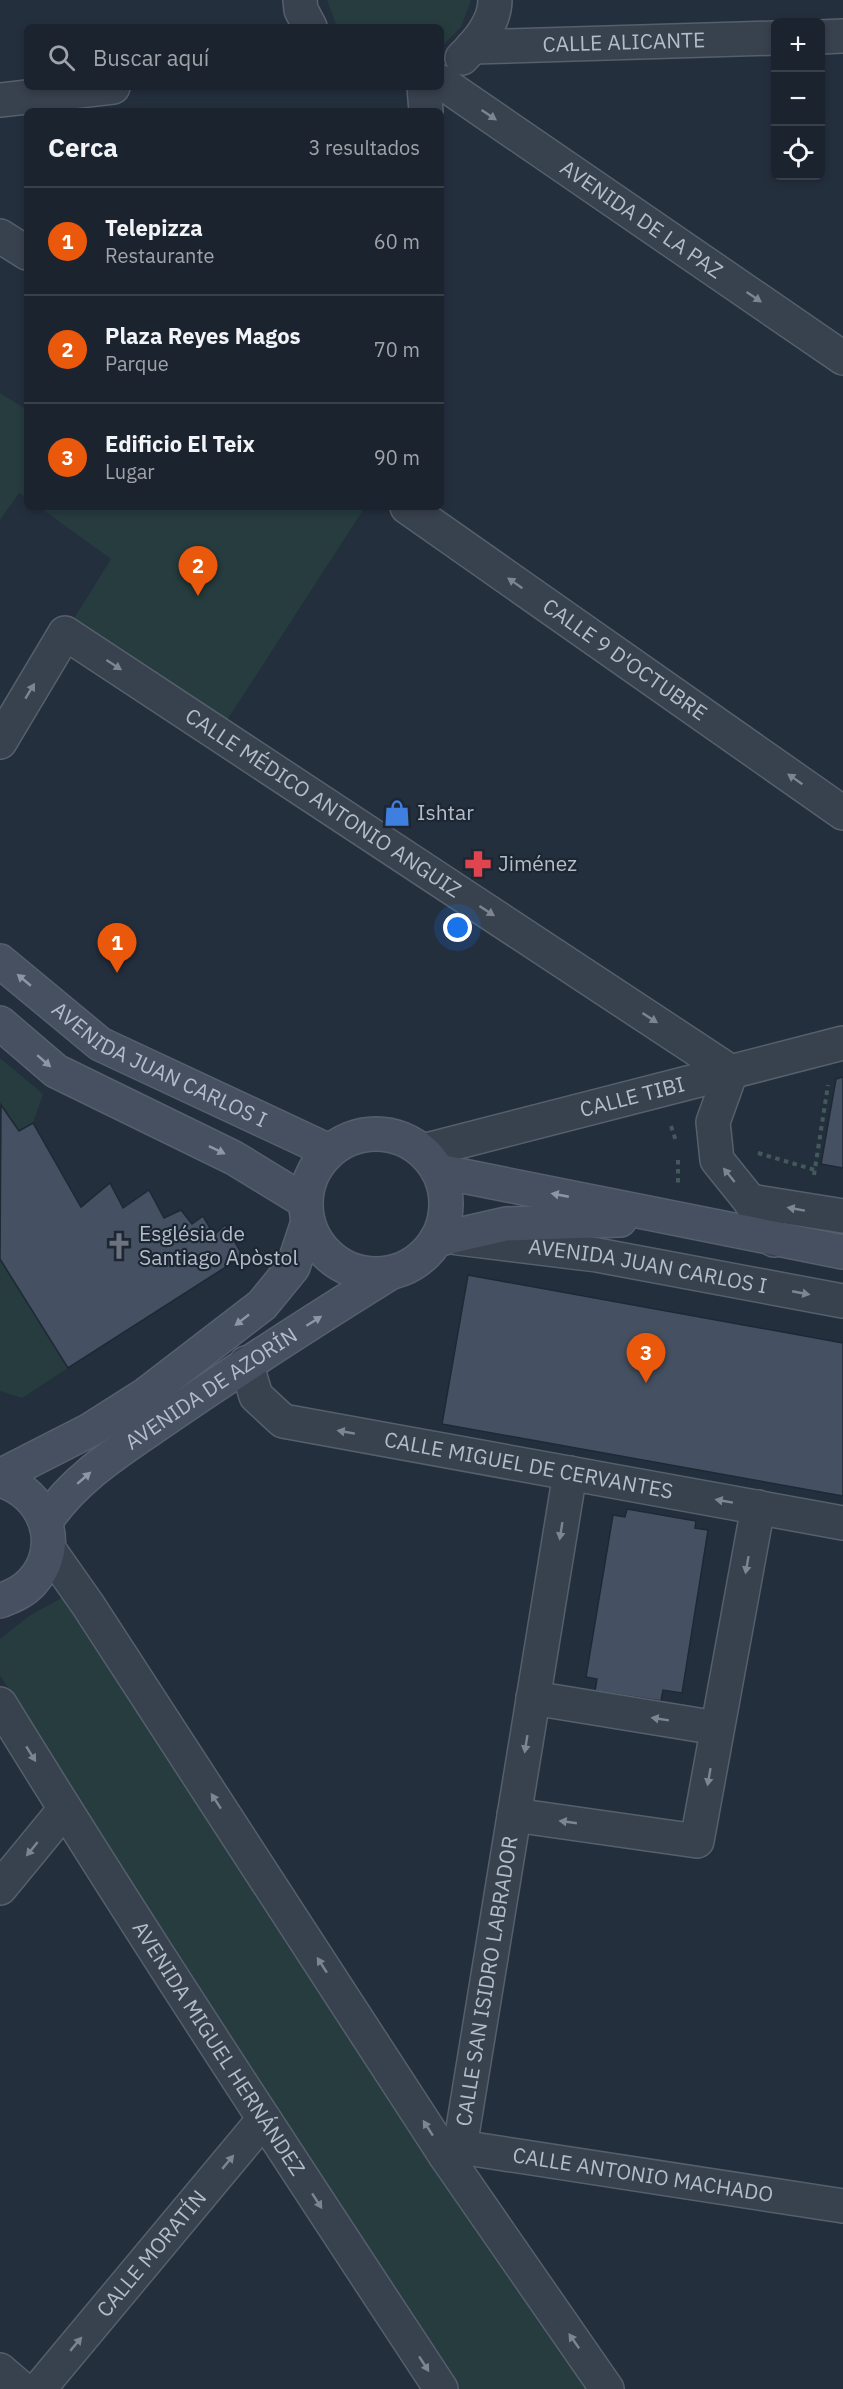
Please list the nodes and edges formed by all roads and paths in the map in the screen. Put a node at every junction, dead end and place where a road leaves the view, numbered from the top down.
1 (300, 0) edge
2 (495, 0) edge
3 (308, 24) edge
4 (843, 36) edge
5 (825, 37) edge
6 (771, 38) edge
7 (472, 47) junction
8 (444, 71) edge
9 (444, 84) edge
10 (87, 90) edge
11 (424, 90) edge
12 (0, 100) edge
13 (426, 108) edge
14 (0, 236) edge
15 (24, 251) edge
16 (843, 358) edge
17 (411, 510) edge
18 (0, 742) edge
19 (843, 813) edge
20 (0, 961) edge
21 (0, 1023) edge
22 (838, 1044) edge
23 (731, 1072) junction
24 (659, 1091) junction
25 (677, 1145) dead end
26 (329, 1151) junction
27 (678, 1156) dead end
28 (430, 1161) junction
29 (750, 1201) junction
30 (808, 1211) junction
31 (307, 1212) junction
32 (843, 1216) edge
33 (679, 1218) junction
34 (445, 1238) junction
35 (774, 1240) junction
36 (843, 1252) edge
37 (390, 1273) junction
38 (843, 1301) edge
39 (246, 1363) junction
40 (570, 1473) junction
41 (0, 1478) edge
42 (758, 1507) junction
43 (843, 1523) edge
44 (47, 1535) junction
45 (0, 1600) edge
46 (533, 1698) junction
47 (0, 1704) edge
48 (717, 1728) junction
49 (65, 1809) junction
50 (514, 1815) junction
51 (0, 1888) edge
52 (264, 2119) junction
53 (453, 2151) junction
54 (843, 2206) edge
55 (0, 2370) edge
56 (22, 2389) edge
57 (39, 2389) edge
58 (441, 2389) edge
59 (607, 2389) edge

1 - 3 street
2 - 7 street
4 - 5 street
6 - 7 street, CALLE ALICANTE
7 - 8 street
9 -> 16 street, AVENIDA DE LA PAZ
10 - 12 street
11 - 13 street
14 - 15 street
19 -> 17 street, CALLE 9 D'OCTUBRE
18 -> 23 street, CALLE MÉDICO ANTONIO ANGUIZ
26 -> 20 main road, AVENIDA JUAN CARLOS I
21 -> 31 main road
22 - 23 street, CALLE TIBI
22 - 30 path
23 - 24 street, CALLE TIBI
29 -> 23 street
24 - 25 path
24 - 28 street, CALLE TIBI
26 - 28 main road
26 - 31 main road
27 - 33 path
33 -> 28 main road, AVENIDA JUAN CARLOS I
28 - 34 main road
30 -> 29 street
29 - 35 street
30 - 32 street
31 - 37 main road
31 -> 41 main road, AVENIDA DE AZORÍN
33 - 34 main road, AVENIDA JUAN CARLOS I
33 - 35 main road, AVENIDA JUAN CARLOS I
34 - 37 main road
34 -> 38 street, AVENIDA JUAN CARLOS I
35 - 36 main road, AVENIDA JUAN CARLOS I
39 -> 37 main road, AVENIDA DE AZORÍN
40 -> 39 street, CALLE MIGUEL DE CERVANTES
44 -> 39 main road, AVENIDA DE AZORÍN
42 -> 40 street, CALLE MIGUEL DE CERVANTES
40 -> 46 street, CALLE SAN ISIDRO LABRADOR
41 - 44 main road
42 - 43 street, CALLE MIGUEL DE CERVANTES
42 -> 48 street, CALLE SAN ISIDRO LABRADOR
44 - 45 main road, AVENIDA DE AZORÍN
53 -> 44 street
48 -> 46 street
46 -> 50 street, CALLE SAN ISIDRO LABRADOR
47 -> 49 street, AVENIDA MIGUEL HERNÁNDEZ
48 -> 50 street, CALLE SAN ISIDRO LABRADOR
49 -> 51 street
49 - 52 street, AVENIDA MIGUEL HERNÁNDEZ
50 - 53 street, CALLE SAN ISIDRO LABRADOR
57 -> 52 street, CALLE MORATÍN
52 -> 58 street, AVENIDA MIGUEL HERNÁNDEZ
53 - 54 street, CALLE ANTONIO MACHADO
59 -> 53 street
55 - 56 street

